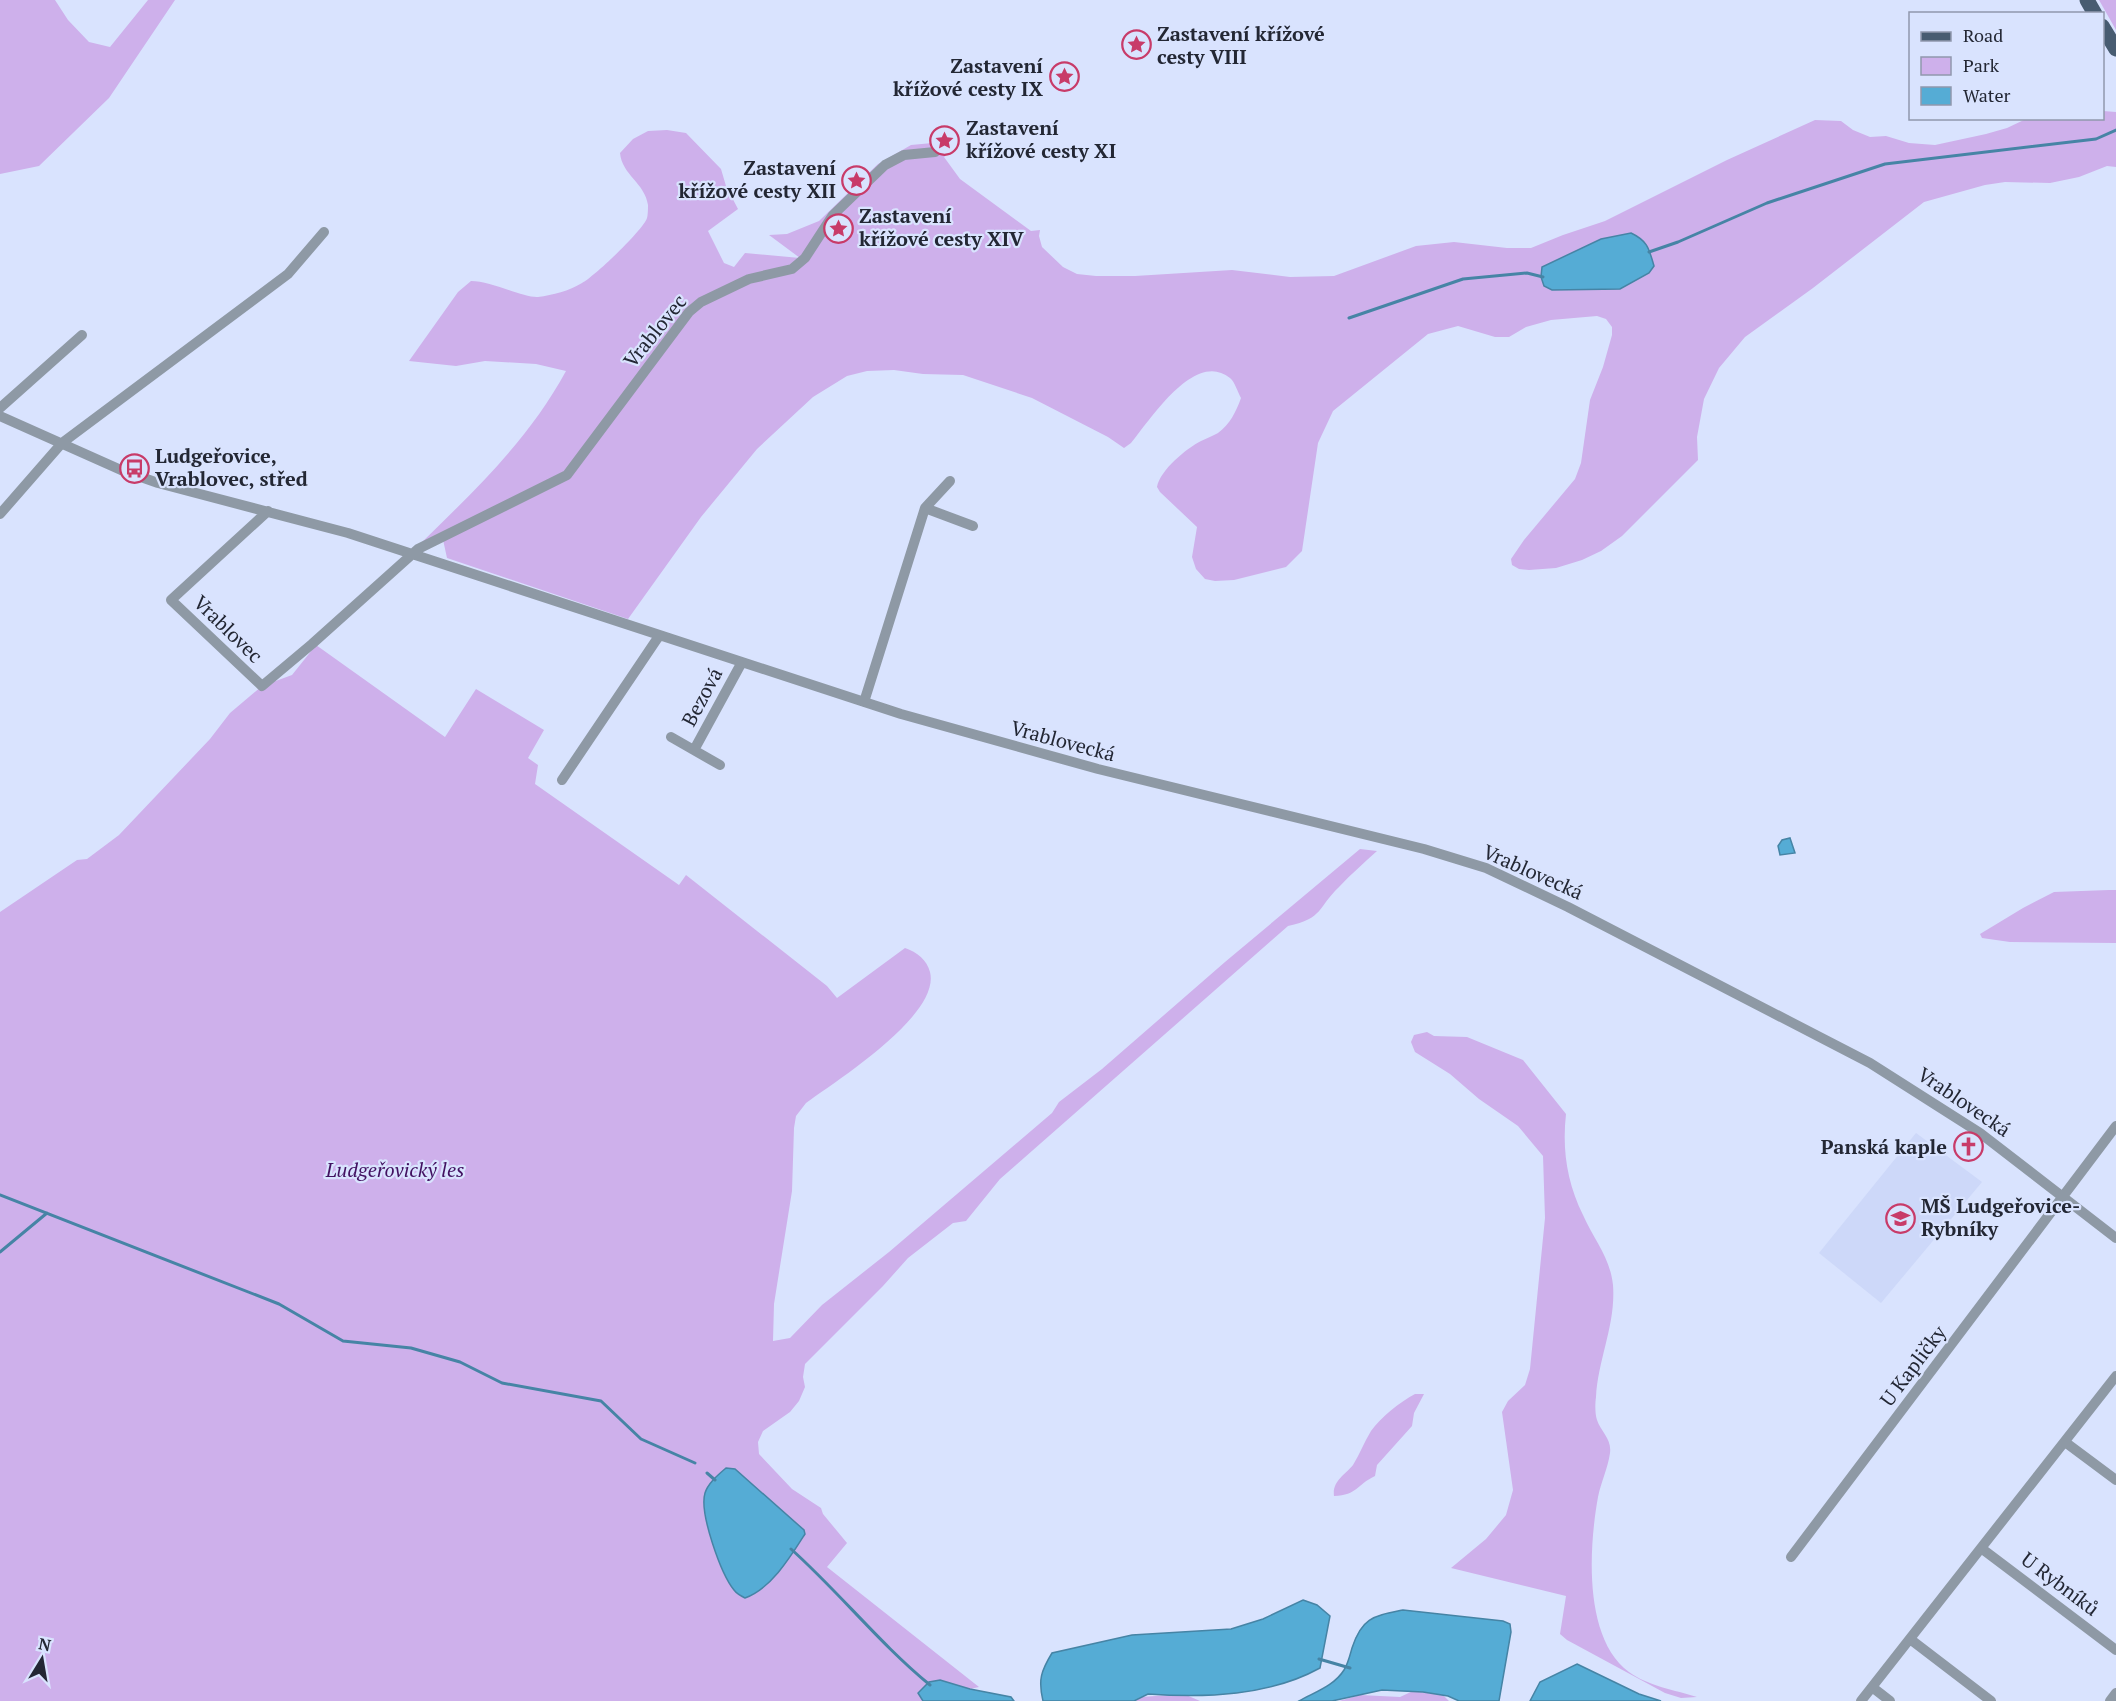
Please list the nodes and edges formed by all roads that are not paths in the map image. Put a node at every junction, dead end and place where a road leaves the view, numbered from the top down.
1 (2104, 28) edge
2 (2116, 49) edge
3 (935, 152) dead end
4 (324, 232) dead end
5 (82, 335) dead end
6 (0, 408) edge
7 (0, 416) edge
8 (62, 443) junction
9 (950, 482) dead end
10 (925, 508) junction
11 (268, 511) junction
12 (0, 514) edge
13 (973, 526) dead end
14 (412, 555) junction
15 (659, 636) junction
16 (742, 662) junction
17 (864, 702) junction
18 (671, 737) dead end
19 (694, 750) junction
20 (720, 765) dead end
21 (562, 780) dead end
22 (2116, 1126) edge
23 (2063, 1197) junction
24 (2116, 1238) edge
25 (2116, 1376) edge
26 (2065, 1442) junction
27 (2116, 1480) edge
28 (1981, 1548) junction
29 (1791, 1557) dead end
30 (1910, 1639) junction
31 (2116, 1650) edge
32 (1872, 1687) junction
33 (2116, 1693) edge
34 (1861, 1701) edge
35 (1890, 1701) edge
36 (1991, 1701) edge
37 (2110, 1701) edge

1 - 2 main road
3 - 14 street, Vrablovec
4 - 8 street
5 - 6 street
7 - 8 street
8 - 11 street
8 - 12 street
9 - 10 street
10 - 13 street
10 - 17 street
11 - 14 street
11 - 14 street, Vrablovec
14 - 15 street
15 - 16 street
15 - 21 street
16 - 17 street
16 - 19 street, Bezová
17 - 23 street, Vrablovecká
18 - 19 street, Bezová
19 - 20 street, Bezová
22 - 23 street, U Kapličky
23 - 24 street, Vrablovecká
23 - 29 street, U Kapličky
25 - 26 street
26 - 27 street
26 - 28 street
28 - 30 street
28 - 31 street, U Rybníků
30 - 32 street
30 - 36 street
32 - 34 street
32 - 35 street
33 - 37 street

